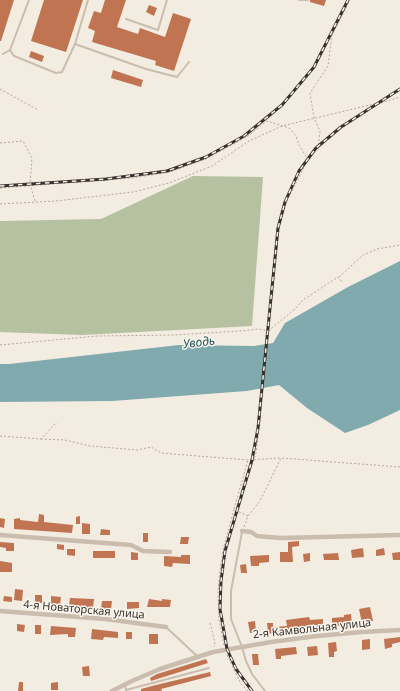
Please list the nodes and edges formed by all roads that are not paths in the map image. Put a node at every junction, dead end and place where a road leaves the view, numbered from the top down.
1 (29, 0) edge
2 (88, 0) edge
3 (167, 0) edge
4 (300, 0) edge
5 (308, 0) edge
6 (126, 19) dead end
7 (75, 44) junction
8 (10, 50) junction
9 (3, 54) dead end
10 (189, 62) dead end
11 (242, 531) joint
12 (0, 535) edge
13 (400, 535) edge
14 (170, 552) dead end
15 (0, 611) edge
16 (166, 627) joint
17 (400, 630) edge
18 (242, 647) junction
19 (198, 656) junction
20 (209, 668) dead end
21 (124, 685) junction
22 (112, 691) edge
23 (265, 691) edge

1 - 8 lane
2 - 7 lane
3 - 6 lane
4 - 5 lane
7 - 8 lane
7 - 10 lane
8 - 9 lane
11 - 13 street
11 - 18 lane
12 - 14 street
15 - 16 street, 4-я Новаторская улица
16 - 19 lane
17 - 18 street, 2-я Камвольная улица
18 - 19 street, 2-я Камвольная улица
18 - 23 lane
19 - 21 street, 2-я Камвольная улица
20 - 21 lane
21 - 22 street, 2-я Камвольная улица

